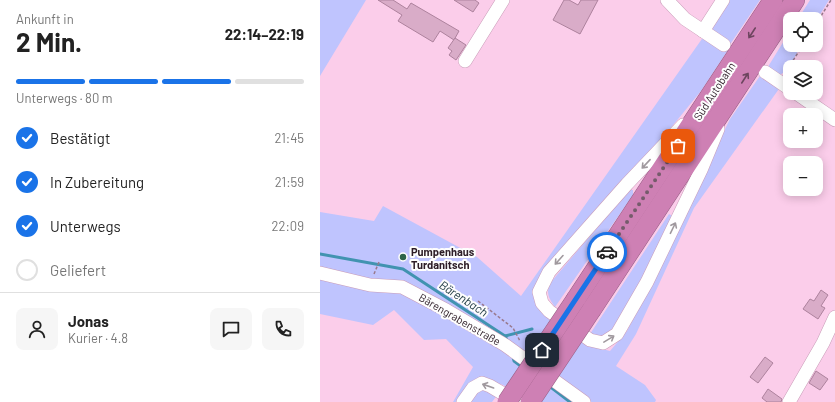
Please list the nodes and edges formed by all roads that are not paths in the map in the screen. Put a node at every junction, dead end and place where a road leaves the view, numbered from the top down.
1 (504, 0) edge
2 (667, 0) edge
3 (723, 0) edge
4 (773, 0) edge
5 (795, 0) edge
6 (703, 31) junction
7 (724, 44) dead end
8 (465, 61) dead end
9 (765, 72) dead end
10 (783, 84) edge
11 (711, 95) junction
12 (806, 100) edge
13 (728, 104) junction
14 (835, 120) edge
15 (320, 273) edge
16 (835, 317) edge
17 (463, 402) edge
18 (507, 402) edge
19 (517, 402) edge
20 (530, 402) edge
21 (584, 402) edge
22 (788, 402) edge

1 - 8 street
2 - 6 street
3 - 6 street
4 -> 11 highway, Süd Autobahn
13 -> 5 highway, Süd Autobahn
6 - 7 street
9 - 10 street
11 -> 13 street
11 - 18 highway, Süd Autobahn, bridge
12 - 14 street
13 - 20 highway, Süd Autobahn, bridge
15 - 21 street, Bärengrabenstraße
16 - 22 street
19 -> 17 street

